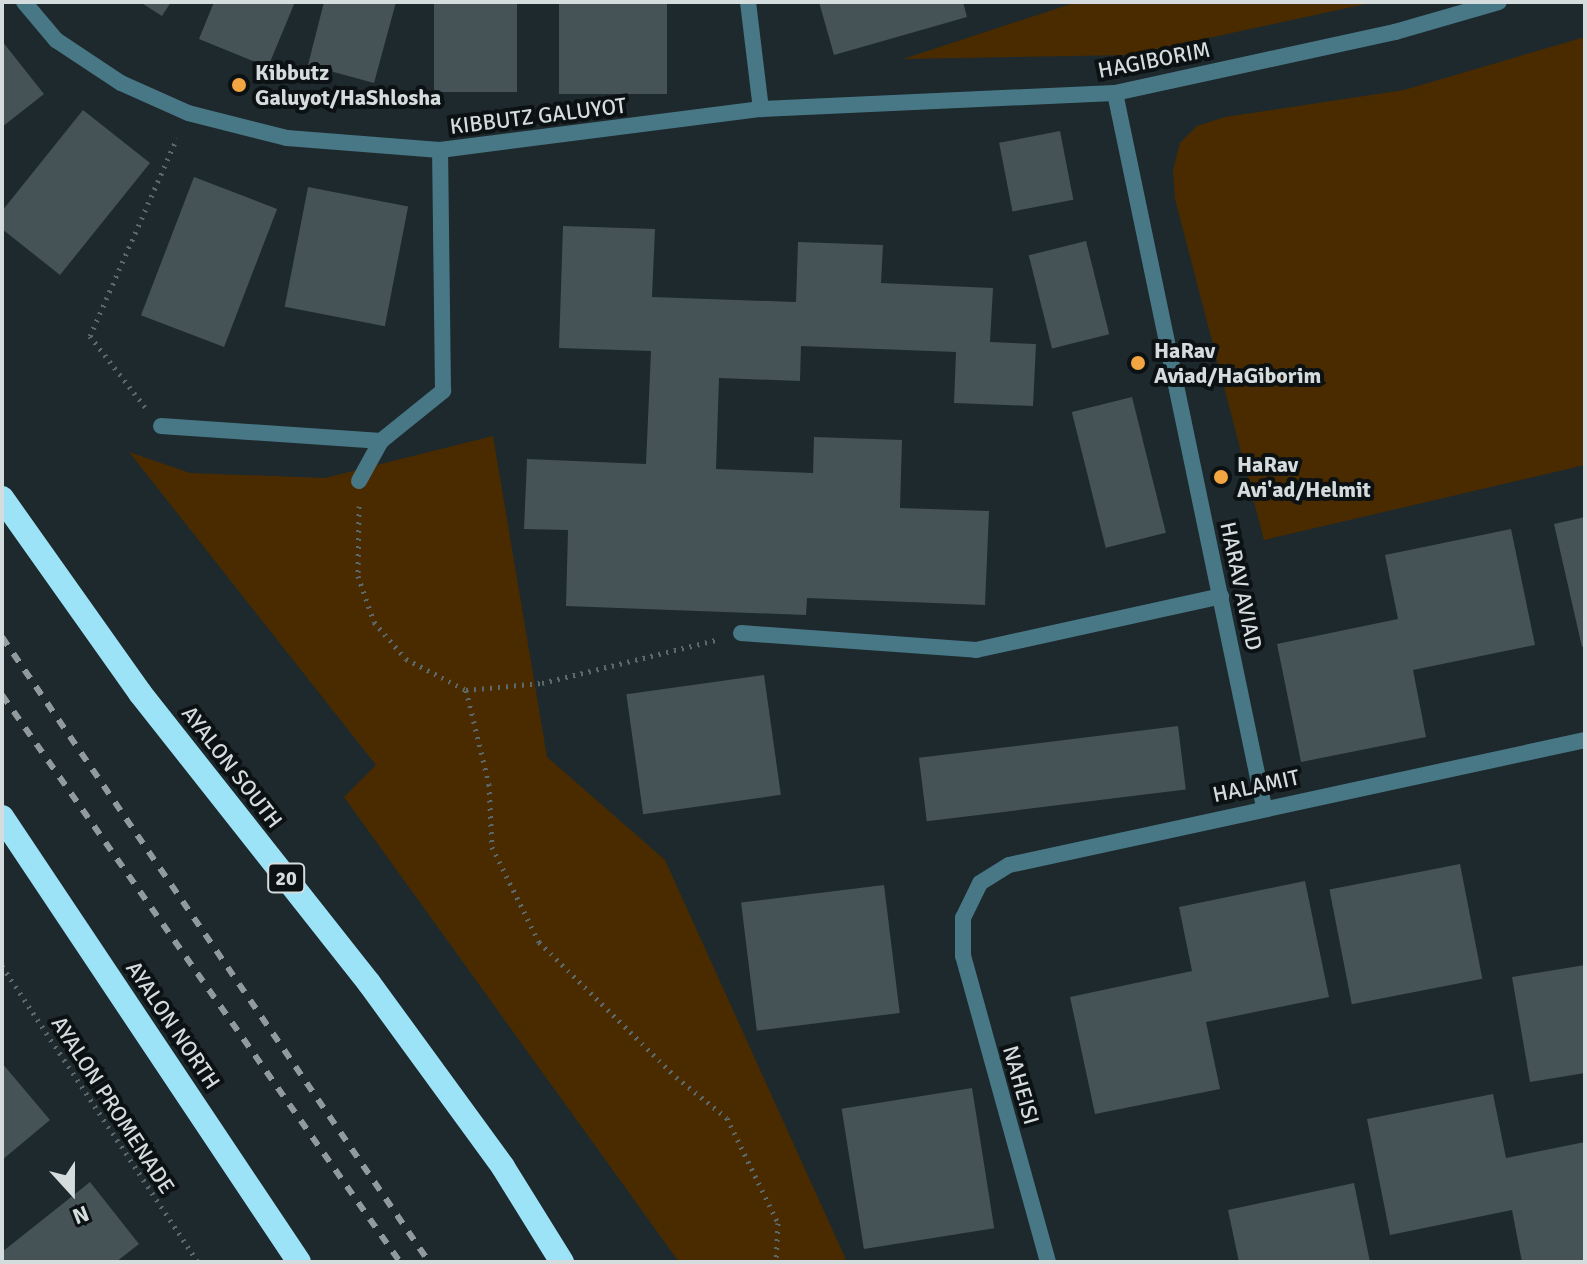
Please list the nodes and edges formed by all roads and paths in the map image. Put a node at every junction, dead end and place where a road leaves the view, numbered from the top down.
1 (24, 2) edge
2 (748, 2) edge
3 (1499, 2) edge
4 (1115, 93) junction
5 (761, 109) junction
6 (188, 113) junction
7 (440, 150) junction
8 (161, 426) joint
9 (381, 441) junction
10 (359, 481) joint
11 (2, 498) edge
12 (1221, 596) junction
13 (741, 633) joint
14 (466, 690) junction
15 (1585, 740) edge
16 (1264, 807) junction
17 (2, 817) edge
18 (963, 918) joint
19 (2, 966) edge
20 (198, 1262) edge
21 (299, 1262) edge
22 (562, 1262) edge
23 (776, 1262) edge
24 (1048, 1262) edge

1 - 6 street, KIBBUTZ GALUYOT
2 - 5 street
3 - 4 street, HAGIBORIM
4 - 5 street, HAGIBORIM
4 - 12 street, HARAV AVIAD
5 - 7 street, KIBBUTZ GALUYOT
6 - 7 street, KIBBUTZ GALUYOT
6 - 8 path
7 - 9 street
8 - 9 street
9 - 10 street
10 - 14 path
11 - 22 highway, AYALON SOUTH / 20
12 - 13 street
12 - 16 street, HARAV AVIAD
13 - 14 path
14 - 23 path
15 - 16 street, HALAMIT
16 - 18 street, HALAMIT
17 - 21 highway, AYALON NORTH
18 - 24 street, NAHEISI
19 - 20 path, AYALON PROMENADE

